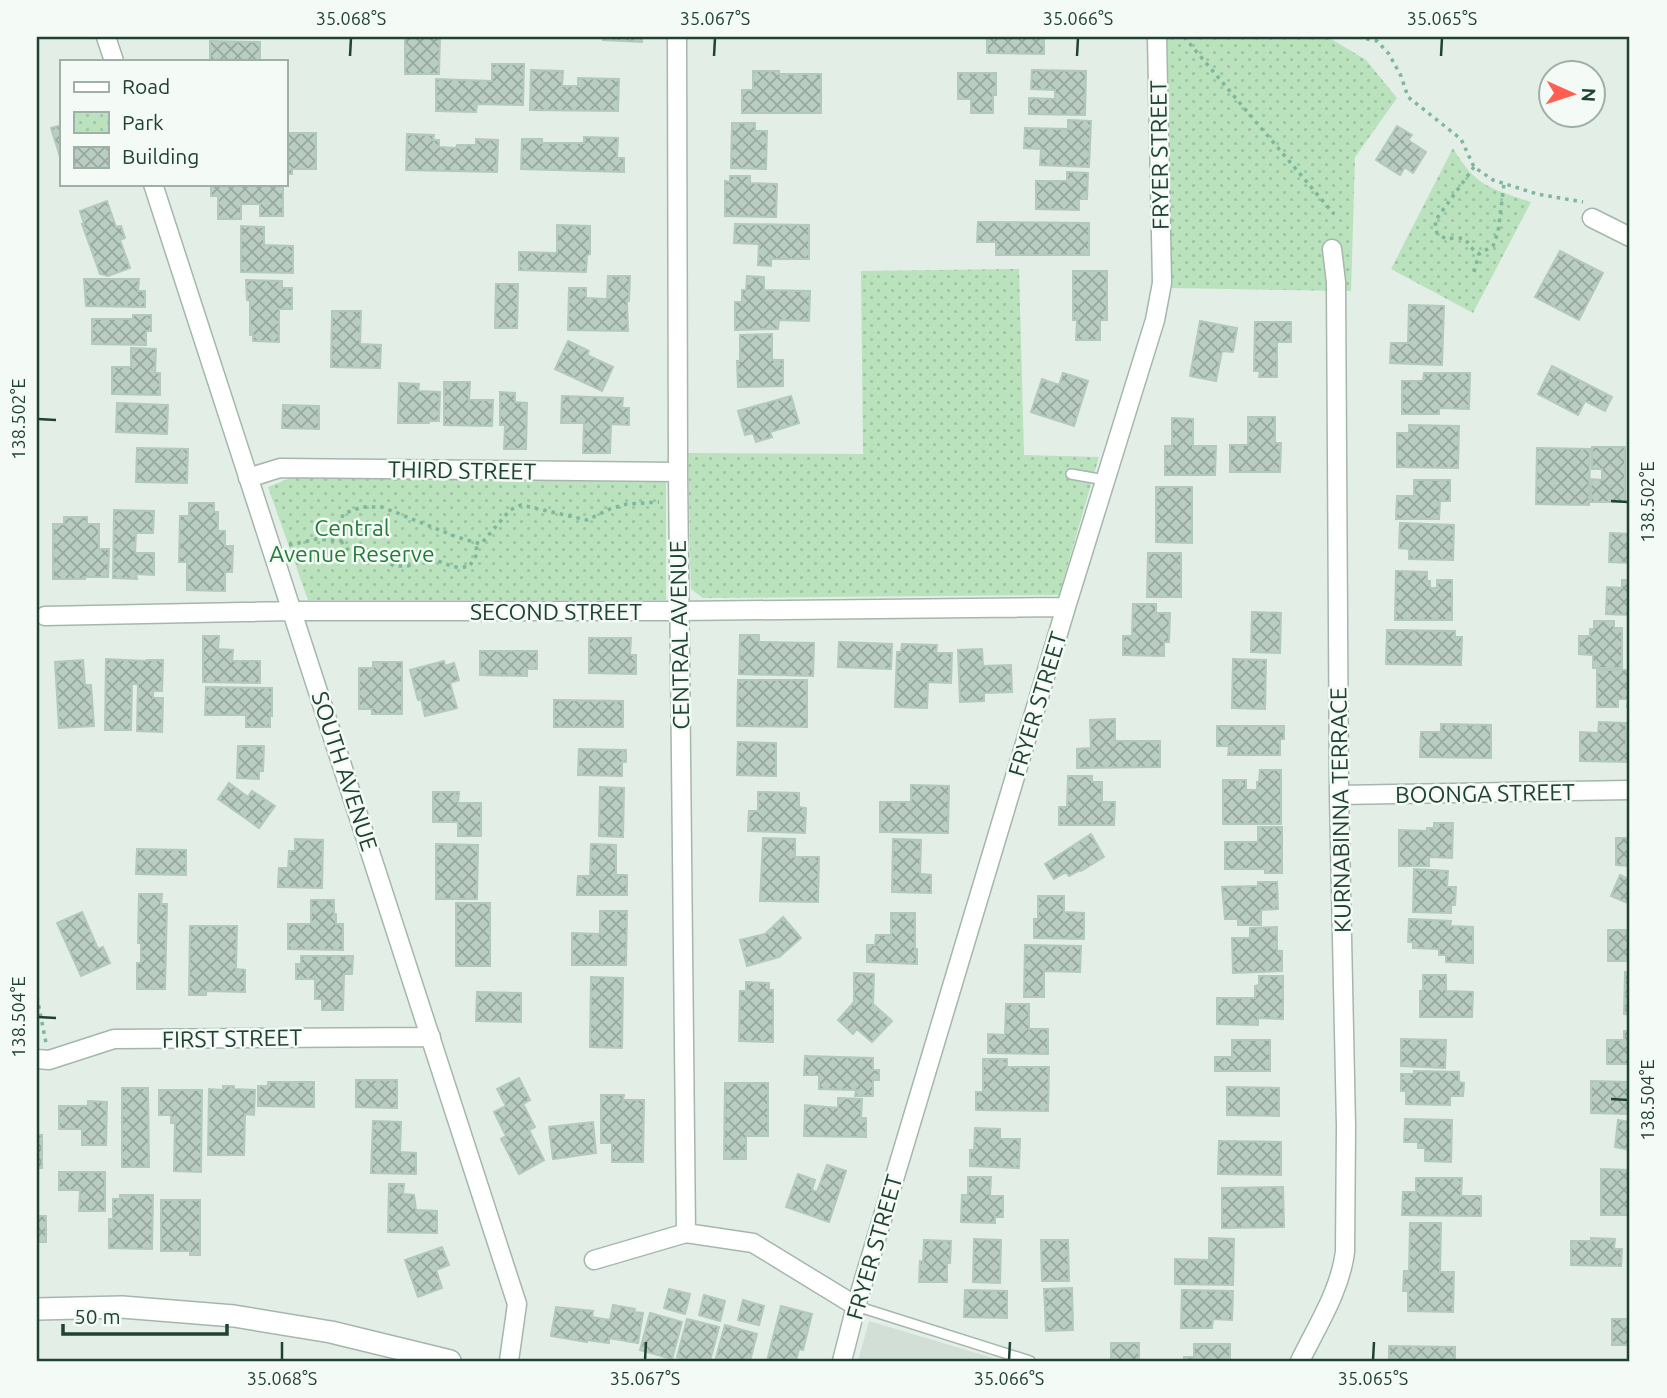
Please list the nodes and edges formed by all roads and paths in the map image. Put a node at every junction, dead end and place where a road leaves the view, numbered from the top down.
1 (106, 37) edge
2 (677, 37) edge
3 (1157, 37) edge
4 (1184, 37) edge
5 (1358, 37) edge
6 (114, 60) edge
7 (1474, 167) junction
8 (1504, 184) junction
9 (154, 186) edge
10 (1590, 210) joint
11 (1334, 214) dead end
12 (1630, 237) edge
13 (1332, 249) dead end
14 (1479, 254) junction
15 (1474, 272) dead end
16 (678, 472) junction
17 (1072, 474) dead end
18 (248, 478) junction
19 (1105, 480) junction
20 (668, 503) dead end
21 (341, 541) junction
22 (476, 542) junction
23 (272, 549) junction
24 (1066, 607) junction
25 (293, 611) junction
26 (679, 611) junction
27 (45, 616) dead end
28 (1630, 790) edge
29 (1339, 795) junction
30 (37, 996) edge
31 (430, 1037) junction
32 (43, 1060) edge
33 (686, 1233) junction
34 (594, 1260) dead end
35 (856, 1306) junction
36 (37, 1309) edge
37 (450, 1361) edge
38 (509, 1361) edge
39 (842, 1361) edge
40 (1030, 1361) edge
41 (1300, 1361) edge

1 - 6 street
2 - 16 street, CENTRAL AVENUE
3 - 19 street, FRYER STREET
4 - 11 path
5 - 7 path
7 - 8 path
7 - 14 path
8 - 10 path
8 - 14 path
9 - 18 street, SOUTH AVENUE
10 - 12 street
13 - 29 street, KURNABINNA TERRACE
14 - 15 path
16 - 18 street, THIRD STREET
16 - 26 street, CENTRAL AVENUE
17 - 19 lane
18 - 23 street, SOUTH AVENUE
19 - 24 street, FRYER STREET
20 - 22 path
21 - 22 path
21 - 22 path
21 - 23 path
23 - 25 street, SOUTH AVENUE
24 - 26 street, SECOND STREET
24 - 35 street, FRYER STREET
25 - 26 street, SECOND STREET
25 - 27 street, SECOND STREET
25 - 31 street, SOUTH AVENUE
26 - 33 street, CENTRAL AVENUE
28 - 29 street, BOONGA STREET
29 - 41 street, KURNABINNA TERRACE
30 - 32 path
31 - 32 street, FIRST STREET
31 - 38 street, SOUTH AVENUE
33 - 34 street
33 - 35 street
35 - 39 street, FRYER STREET
35 - 40 lane
36 - 37 street

